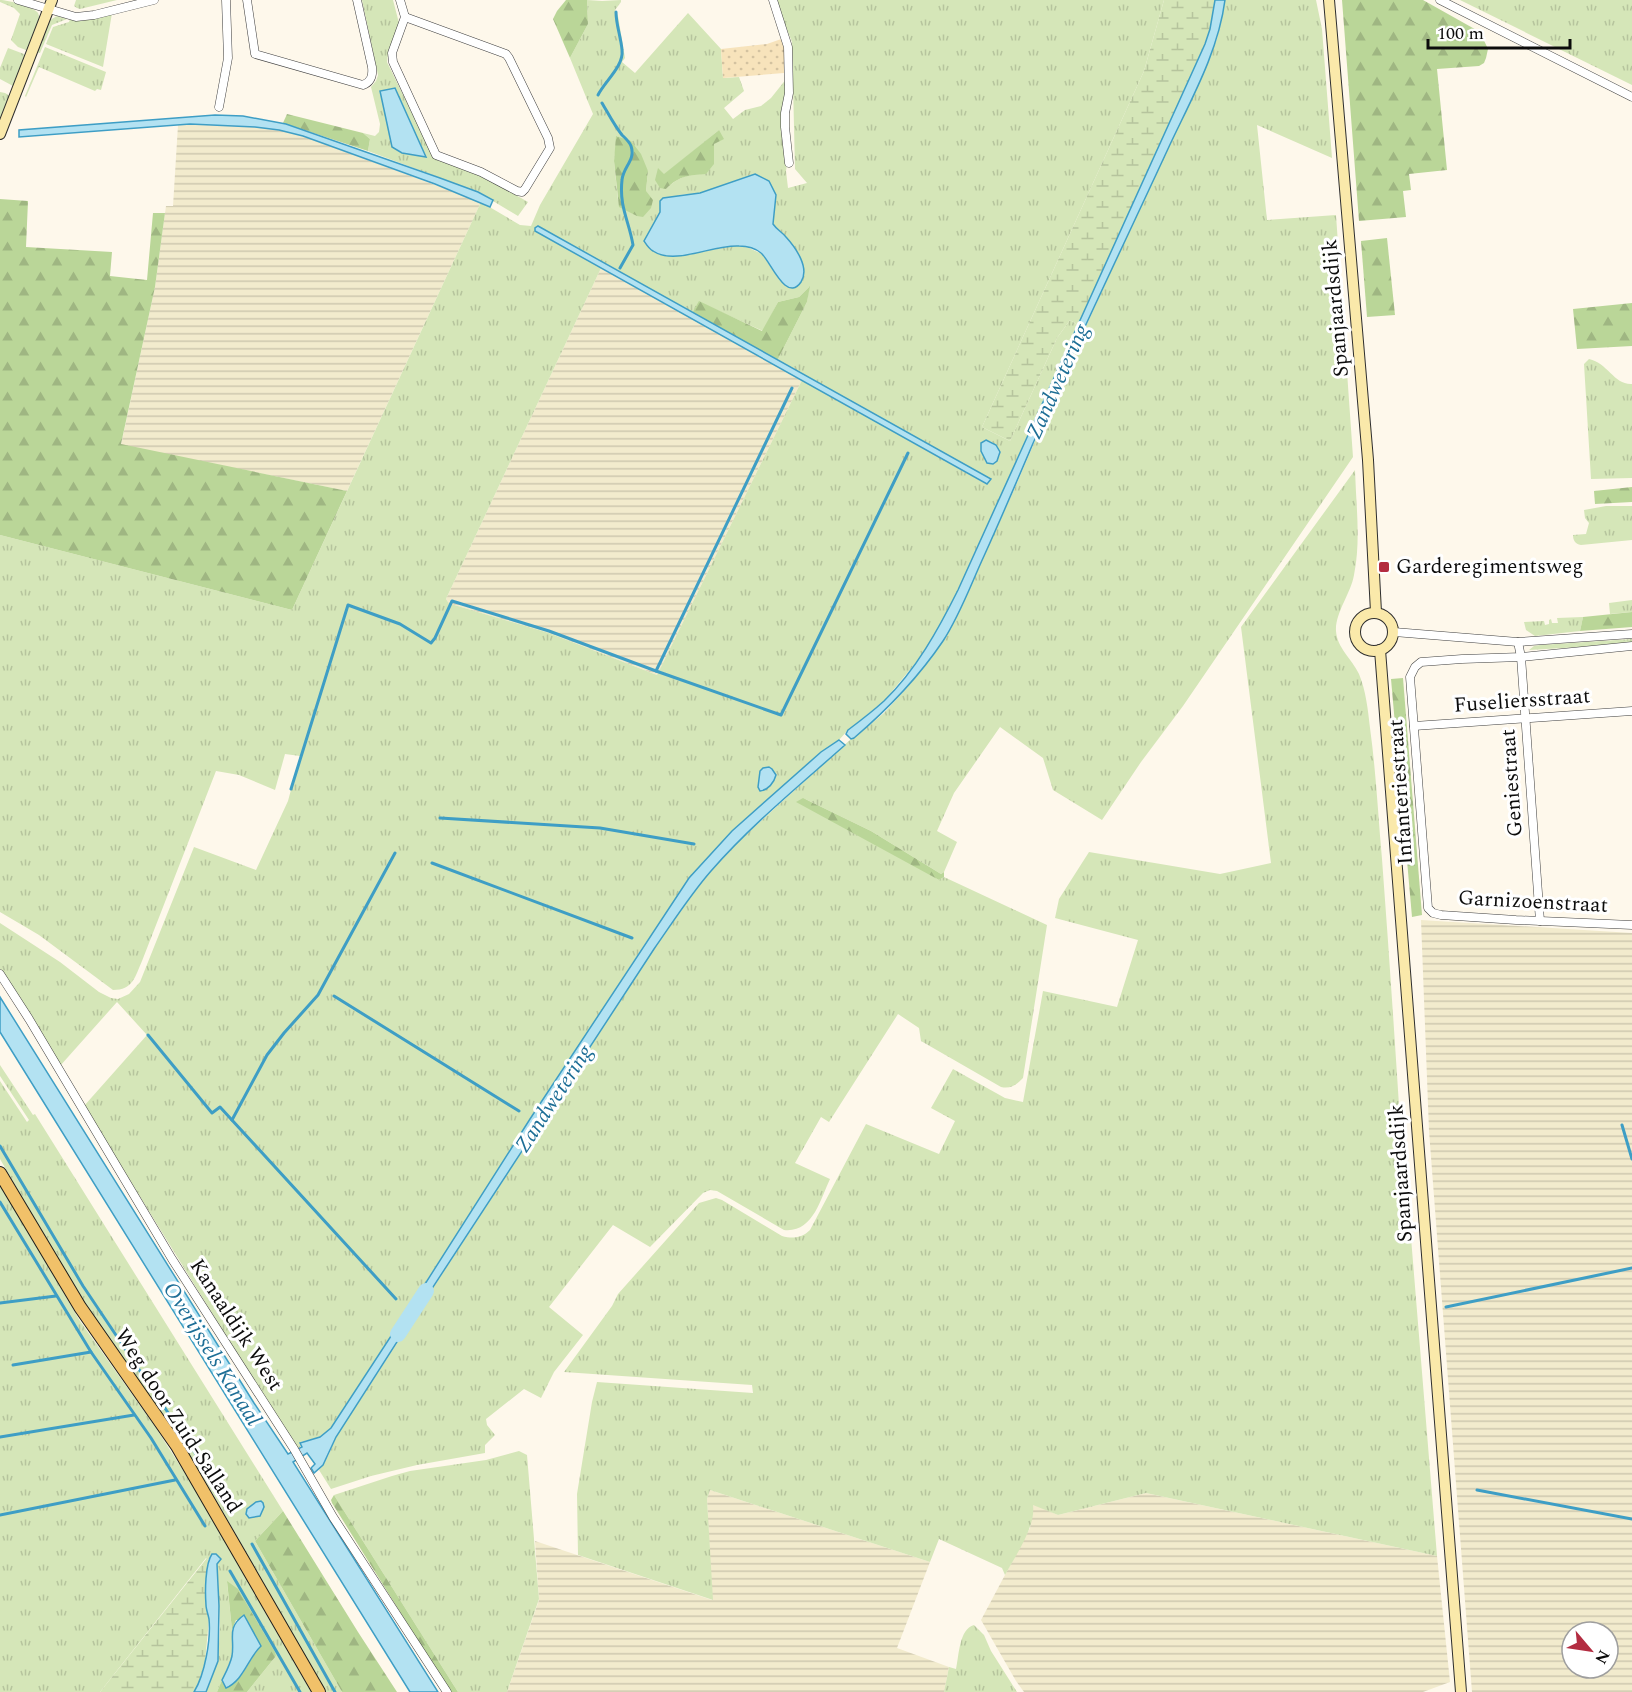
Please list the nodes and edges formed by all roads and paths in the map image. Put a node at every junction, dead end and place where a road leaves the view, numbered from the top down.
1 (18, 0) edge
2 (154, 0) edge
3 (226, 0) edge
4 (247, 0) edge
5 (357, 0) edge
6 (400, 0) edge
7 (772, 0) edge
8 (1329, 0) edge
9 (1440, 0) edge
10 (50, 5) edge
11 (405, 17) junction
12 (1632, 96) edge
13 (219, 107) dead end
14 (0, 134) edge
15 (789, 163) dead end
16 (1376, 612) junction
17 (1394, 632) junction
18 (1632, 634) edge
19 (1518, 642) junction
20 (1632, 646) edge
21 (1380, 650) junction
22 (1521, 657) junction
23 (1632, 711) edge
24 (1525, 719) junction
25 (1414, 726) junction
26 (1433, 913) joint
27 (1540, 921) junction
28 (1632, 925) edge
29 (0, 975) edge
30 (0, 1173) edge
31 (319, 1692) edge
32 (447, 1692) edge
33 (1461, 1692) edge

1 - 10 street
2 - 10 street
3 - 13 street
4 - 5 street
6 - 11 street
7 - 15 street
8 - 16 street, Spanjaardsdijk
9 - 12 street
10 - 14 street
11 - 11 street
16 - 17 street
16 - 21 street
17 - 19 street
17 - 21 street
18 - 19 street
19 - 22 street, Geniestraat
20 - 22 street
21 - 33 street, Spanjaardsdijk
22 - 24 street, Geniestraat
22 - 25 street, Infanteriestraat
23 - 24 street, Fuseliersstraat
24 - 25 street, Fuseliersstraat
24 - 27 street, Geniestraat
25 - 26 street, Infanteriestraat
26 - 27 street, Garnizoenstraat
27 - 28 street, Garnizoenstraat
29 - 32 street, Kanaaldijk West
30 - 31 main road, Weg door Zuid-Salland

